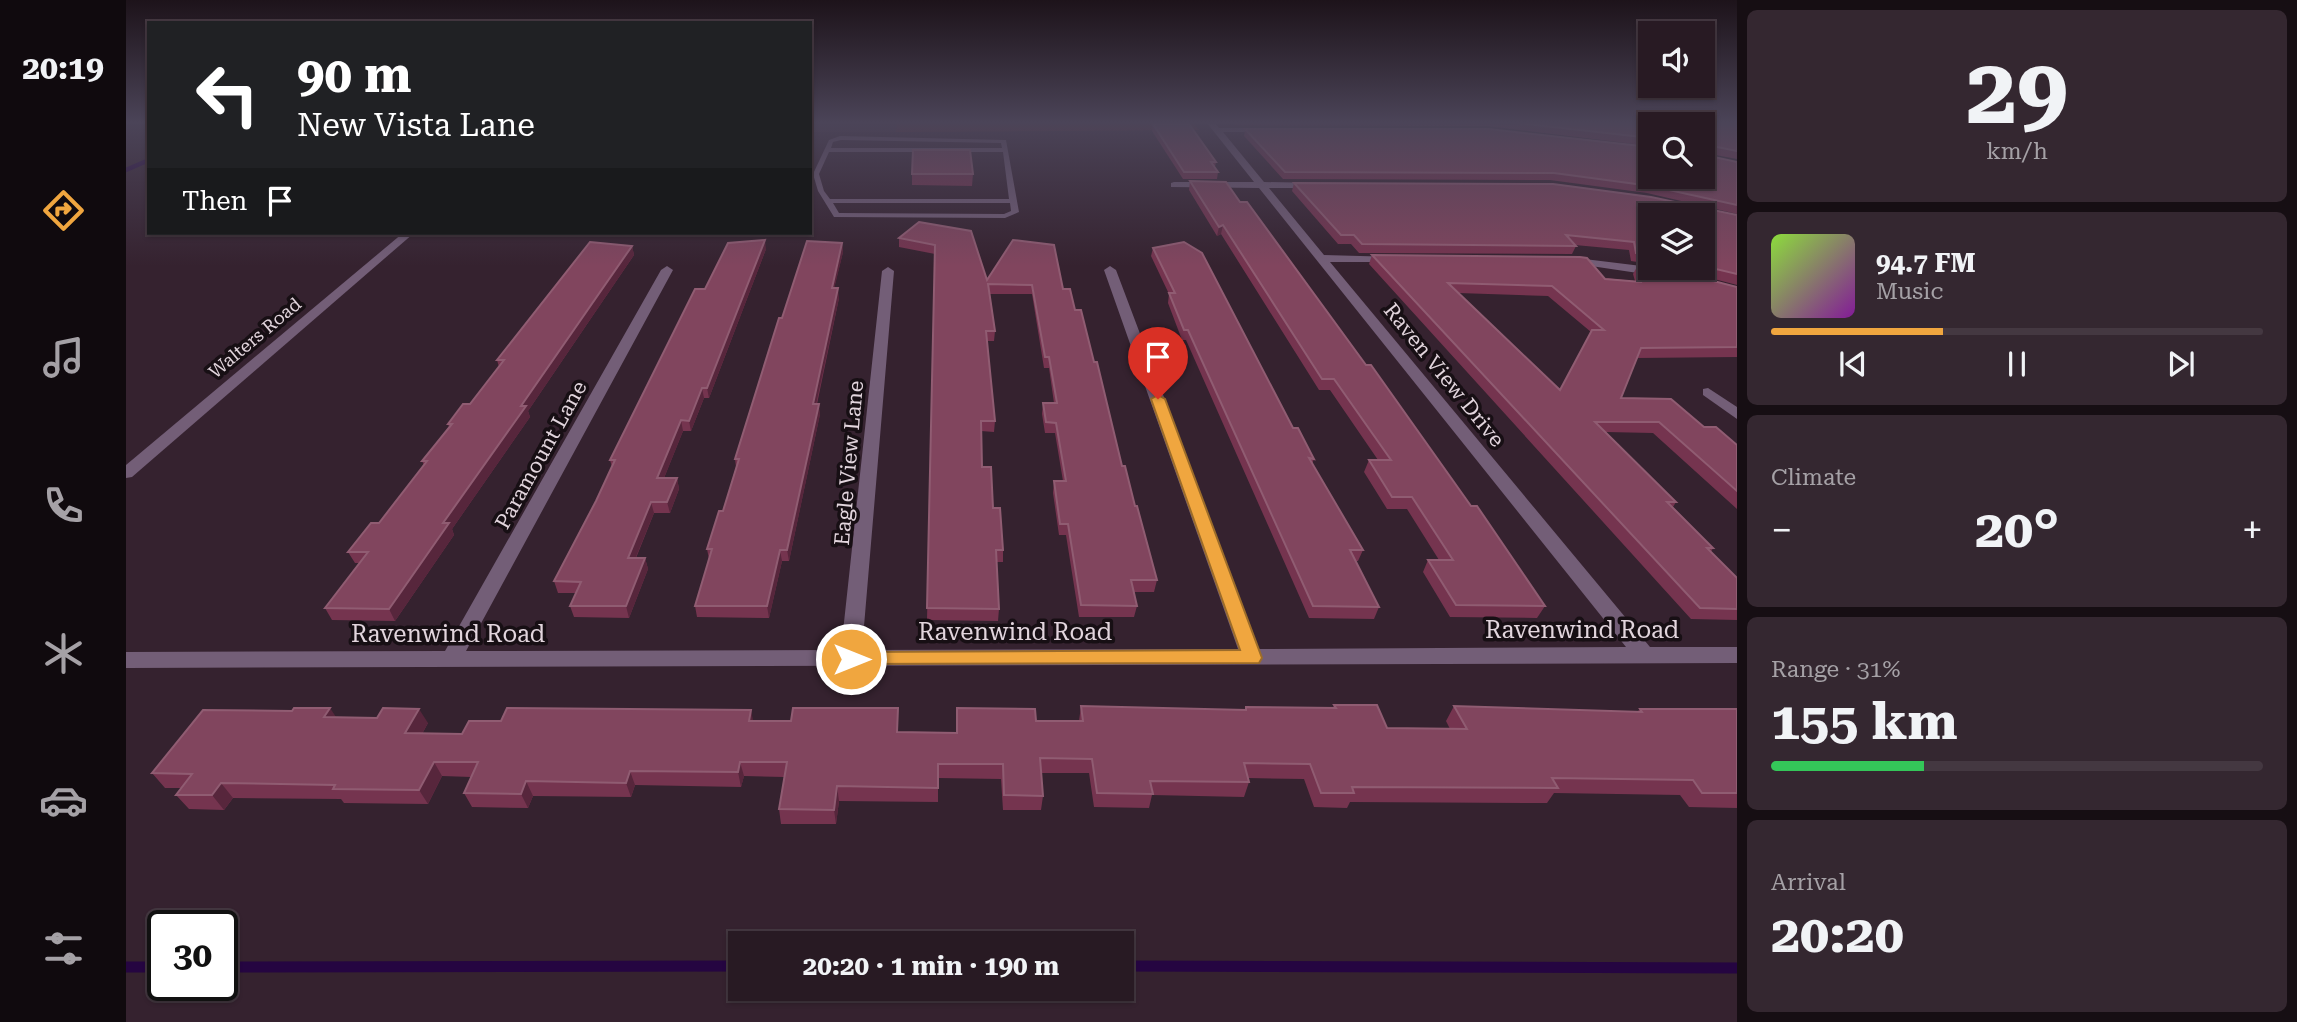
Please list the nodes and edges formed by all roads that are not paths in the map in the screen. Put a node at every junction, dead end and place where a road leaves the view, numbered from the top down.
1 (1009, 171) edge
2 (1251, 171) edge
3 (813, 174) edge
4 (1174, 185) dead end
5 (1263, 185) junction
6 (1331, 185) edge
7 (828, 201) junction
8 (1013, 201) junction
9 (407, 235) edge
10 (1323, 258) junction
11 (1405, 259) edge
12 (1556, 259) edge
13 (1638, 269) edge
14 (667, 270) dead end
15 (1110, 270) dead end
16 (888, 271) dead end
17 (1709, 392) dead end
18 (1737, 414) edge
19 (126, 473) edge
20 (1644, 655) junction
21 (1737, 656) edge
22 (1252, 658) junction
23 (851, 659) junction
24 (126, 660) edge
25 (451, 660) junction

1 - 8 lane
2 - 5 street, Raven View Drive
3 - 7 lane
4 - 5 street
5 - 6 street
5 - 10 street, Raven View Drive
7 - 8 lane
7 - 8 lane
9 - 19 street, Walters Road
10 - 11 street
10 - 20 street, Raven View Drive
12 - 13 street
14 - 25 street, Paramount Lane
15 - 22 street
16 - 23 street, Eagle View Lane
17 - 18 street
20 - 21 street, Ravenwind Road
20 - 22 street, Ravenwind Road
22 - 23 street, Ravenwind Road
23 - 25 street, Ravenwind Road
24 - 25 street, Ravenwind Road

